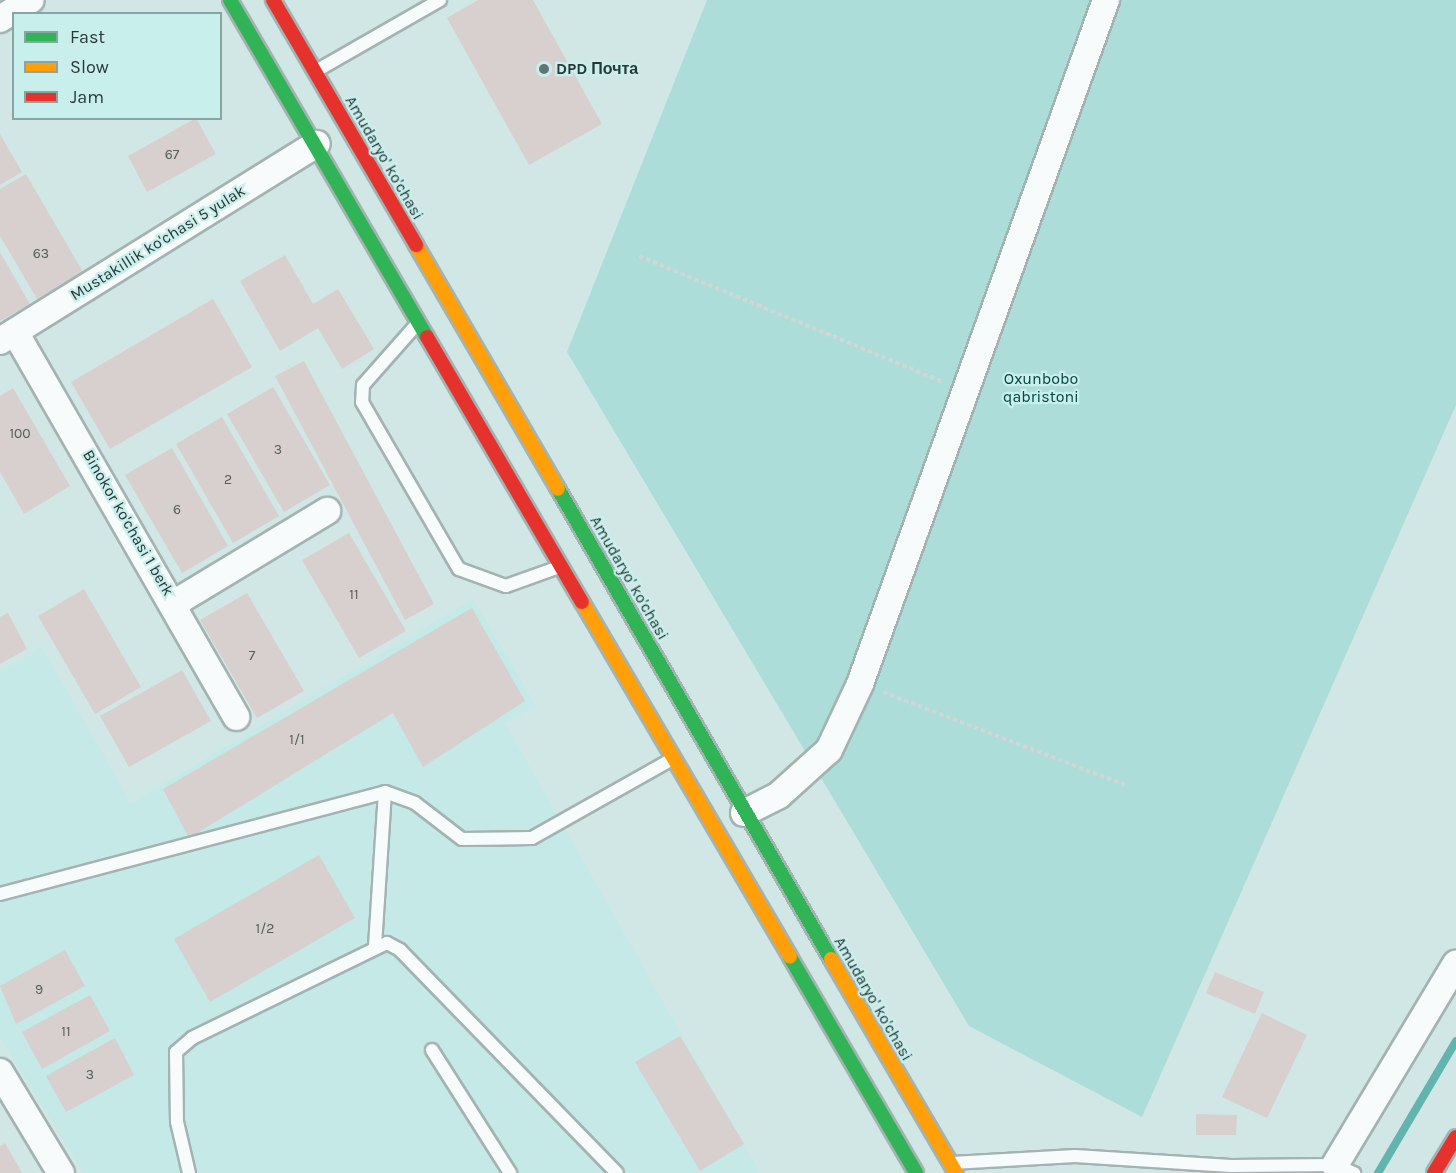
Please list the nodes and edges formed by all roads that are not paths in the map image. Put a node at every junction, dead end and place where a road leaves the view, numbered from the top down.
1 (31, 0) edge
2 (230, 0) edge
3 (273, 0) edge
4 (440, 0) edge
5 (1106, 0) edge
6 (12, 12) edge
7 (315, 72) junction
8 (317, 144) junction
9 (420, 321) junction
10 (8, 336) edge
11 (327, 511) dead end
12 (564, 566) junction
13 (175, 603) junction
14 (236, 717) dead end
15 (676, 757) junction
16 (385, 792) junction
17 (744, 813) junction
18 (0, 894) edge
19 (375, 946) junction
20 (1456, 964) edge
21 (432, 1050) dead end
22 (0, 1072) edge
23 (1456, 1137) edge
24 (953, 1168) edge
25 (1345, 1169) edge
26 (61, 1173) edge
27 (189, 1173) edge
28 (510, 1173) edge
29 (617, 1173) edge
30 (916, 1173) edge
31 (1434, 1173) edge

1 - 6 street
2 - 8 street
3 - 7 street, Amudaryo' ko'chasi
4 - 7 lane
5 - 17 street
7 - 17 street, Amudaryo' ko'chasi
8 - 9 street
8 - 10 street, Mustakillik ko'chasi 5 yulak
9 - 12 street
9 - 12 lane
10 - 13 street, Binokor ko'chasi 1 berk
11 - 13 street
12 - 15 street
13 - 14 street, Binokor ko'chasi 1 berk
15 - 16 lane
15 - 30 street
16 - 18 lane
16 - 19 lane
17 - 24 street, Amudaryo' ko'chasi
19 - 27 lane
19 - 29 lane
20 - 25 street
21 - 28 lane
22 - 26 street
23 - 31 street
24 - 25 lane

